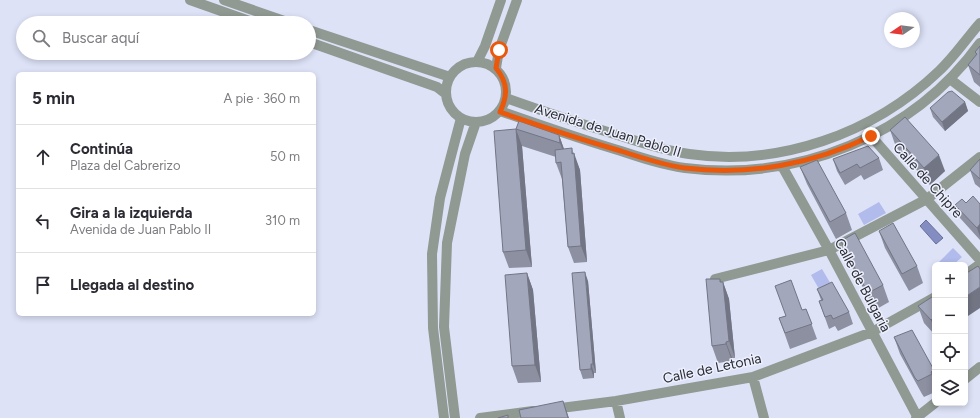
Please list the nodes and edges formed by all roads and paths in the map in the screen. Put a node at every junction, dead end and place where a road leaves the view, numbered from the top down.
1 (190, 0) edge
2 (224, 0) edge
3 (501, 0) edge
4 (517, 0) edge
5 (235, 16) edge
6 (270, 16) edge
7 (980, 23) edge
8 (316, 32) edge
9 (980, 43) edge
10 (316, 44) edge
11 (477, 62) junction
12 (496, 68) junction
13 (450, 77) junction
14 (950, 79) junction
15 (446, 94) junction
16 (506, 98) junction
17 (980, 102) edge
18 (500, 112) junction
19 (461, 118) junction
20 (476, 122) junction
21 (871, 136) junction
22 (980, 157) edge
23 (782, 166) junction
24 (927, 199) junction
25 (829, 250) junction
26 (980, 260) edge
27 (980, 264) edge
28 (968, 273) edge
29 (715, 279) edge
30 (933, 298) edge
31 (872, 332) junction
32 (980, 367) edge
33 (753, 377) junction
34 (968, 377) edge
35 (616, 401) junction
36 (932, 406) edge
37 (444, 418) edge
38 (455, 418) edge
39 (480, 418) edge
40 (620, 418) edge
41 (764, 418) edge
42 (917, 418) edge

1 - 5 street
2 - 6 street
3 - 11 street
4 - 12 street
7 - 16 street, Avenida de Juan Pablo II
8 - 13 street
9 - 14 street, Avenida de Juan Pablo II
10 - 15 street
11 - 12 street
11 - 13 street
12 - 16 street
13 - 15 street
14 - 17 street
14 - 21 street, Avenida de Juan Pablo II
15 - 19 street
16 - 18 street
18 - 20 street
18 - 23 street, Avenida de Juan Pablo II
19 - 20 street
19 - 37 street
20 - 38 street
21 - 23 street, Avenida de Juan Pablo II
21 - 24 street, Calle de Chipre
22 - 24 street
23 - 25 street, Calle de Bulgaria
24 - 25 street
24 - 26 street, Calle de Chipre
25 - 29 street
25 - 31 street, Calle de Bulgaria
27 - 28 street
30 - 31 street, Calle de Letonia
31 - 33 street, Calle de Letonia
31 - 42 street, Calle de Bulgaria
32 - 34 street
33 - 35 street, Calle de Letonia
33 - 41 street
35 - 39 street, Calle de Letonia
35 - 40 street
36 - 42 street

